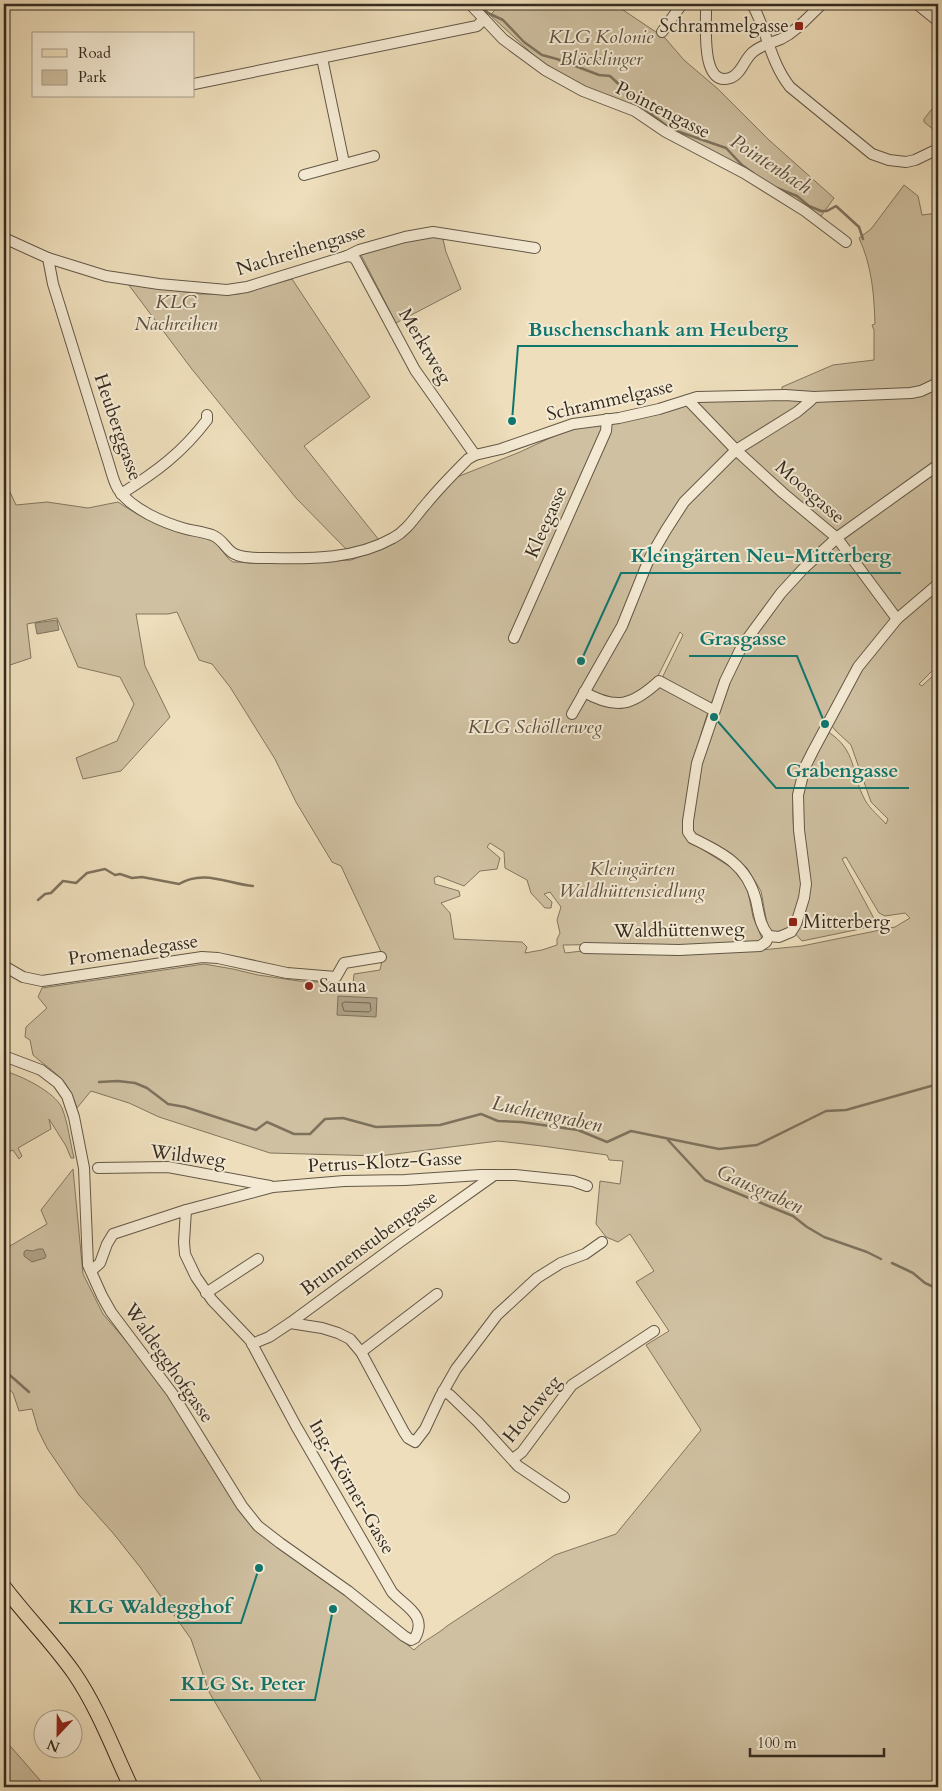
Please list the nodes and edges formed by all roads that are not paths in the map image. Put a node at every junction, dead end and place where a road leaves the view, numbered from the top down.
1 (470, 4) edge
2 (682, 4) edge
3 (706, 4) edge
4 (752, 4) edge
5 (822, 4) edge
6 (917, 4) edge
7 (484, 19) junction
8 (938, 21) edge
9 (662, 32) dead end
10 (769, 44) junction
11 (322, 58) junction
12 (195, 84) edge
13 (938, 149) edge
14 (374, 156) dead end
15 (344, 163) junction
16 (304, 175) dead end
17 (4, 238) edge
18 (846, 242) dead end
19 (535, 248) dead end
20 (347, 256) junction
21 (48, 258) junction
22 (938, 383) edge
23 (814, 396) junction
24 (688, 400) junction
25 (207, 415) dead end
26 (607, 419) junction
27 (736, 450) junction
28 (475, 455) junction
29 (938, 465) edge
30 (122, 494) junction
31 (837, 538) junction
32 (330, 557) joint
33 (938, 584) edge
34 (897, 619) junction
35 (514, 638) dead end
36 (584, 692) junction
37 (714, 710) junction
38 (572, 714) dead end
39 (769, 936) junction
40 (585, 948) dead end
41 (381, 957) dead end
42 (4, 966) edge
43 (4, 1056) edge
44 (98, 1168) dead end
45 (494, 1175) junction
46 (588, 1186) dead end
47 (273, 1187) junction
48 (186, 1210) junction
49 (602, 1242) dead end
50 (258, 1259) dead end
51 (91, 1271) junction
52 (206, 1293) junction
53 (437, 1294) dead end
54 (290, 1323) junction
55 (654, 1331) dead end
56 (252, 1344) junction
57 (361, 1352) junction
58 (443, 1391) junction
59 (513, 1460) junction
60 (564, 1497) dead end
61 (4, 1587) edge
62 (411, 1640) joint
63 (130, 1787) edge

1 - 7 street, Pointengasse
2 - 9 street
3 - 10 street
4 - 10 street
5 - 10 street
6 - 8 street
7 - 11 street
7 - 18 street, Pointengasse
10 - 13 street
11 - 12 street
11 - 15 street
14 - 15 street
15 - 16 street
17 - 21 street
19 - 20 street, Nachreihengasse
20 - 21 street, Nachreihengasse
20 - 28 street, Merktweg
21 - 30 street, Heuberggasse
22 - 23 street, Schrammelgasse
23 - 24 street, Schrammelgasse
23 - 27 street
24 - 26 street, Schrammelgasse
24 - 27 street, Moosgasse
25 - 30 street
26 - 28 street, Schrammelgasse
26 - 35 street, Kleegasse
27 - 31 street, Moosgasse
27 - 36 street
28 - 32 street, Schrammelgasse
29 - 31 street
30 - 32 street, Heuberggasse
31 - 34 street, Moosgasse
31 - 37 street
33 - 34 street
34 - 39 street, Waldhüttenweg
36 - 37 street
36 - 38 street
37 - 39 street
39 - 40 street, Waldhüttenweg
41 - 42 street, Promenadegasse
43 - 51 street, Waldegghofgasse
44 - 47 street, Wildweg
45 - 46 street, Petrus-Klotz-Gasse
45 - 47 street, Petrus-Klotz-Gasse
45 - 54 street, Brunnenstubengasse
47 - 48 street, Petrus-Klotz-Gasse
48 - 51 street, Petrus-Klotz-Gasse
48 - 52 street, Ing.-Körner-Gasse
49 - 58 street
50 - 52 street
51 - 62 street, Waldegghofgasse
52 - 56 street, Ing.-Körner-Gasse
53 - 57 street
54 - 56 street, Brunnenstubengasse
54 - 57 street
55 - 59 street, Hochweg
56 - 62 street, Ing.-Körner-Gasse
57 - 58 street
58 - 59 street
59 - 60 street
61 - 63 main road

